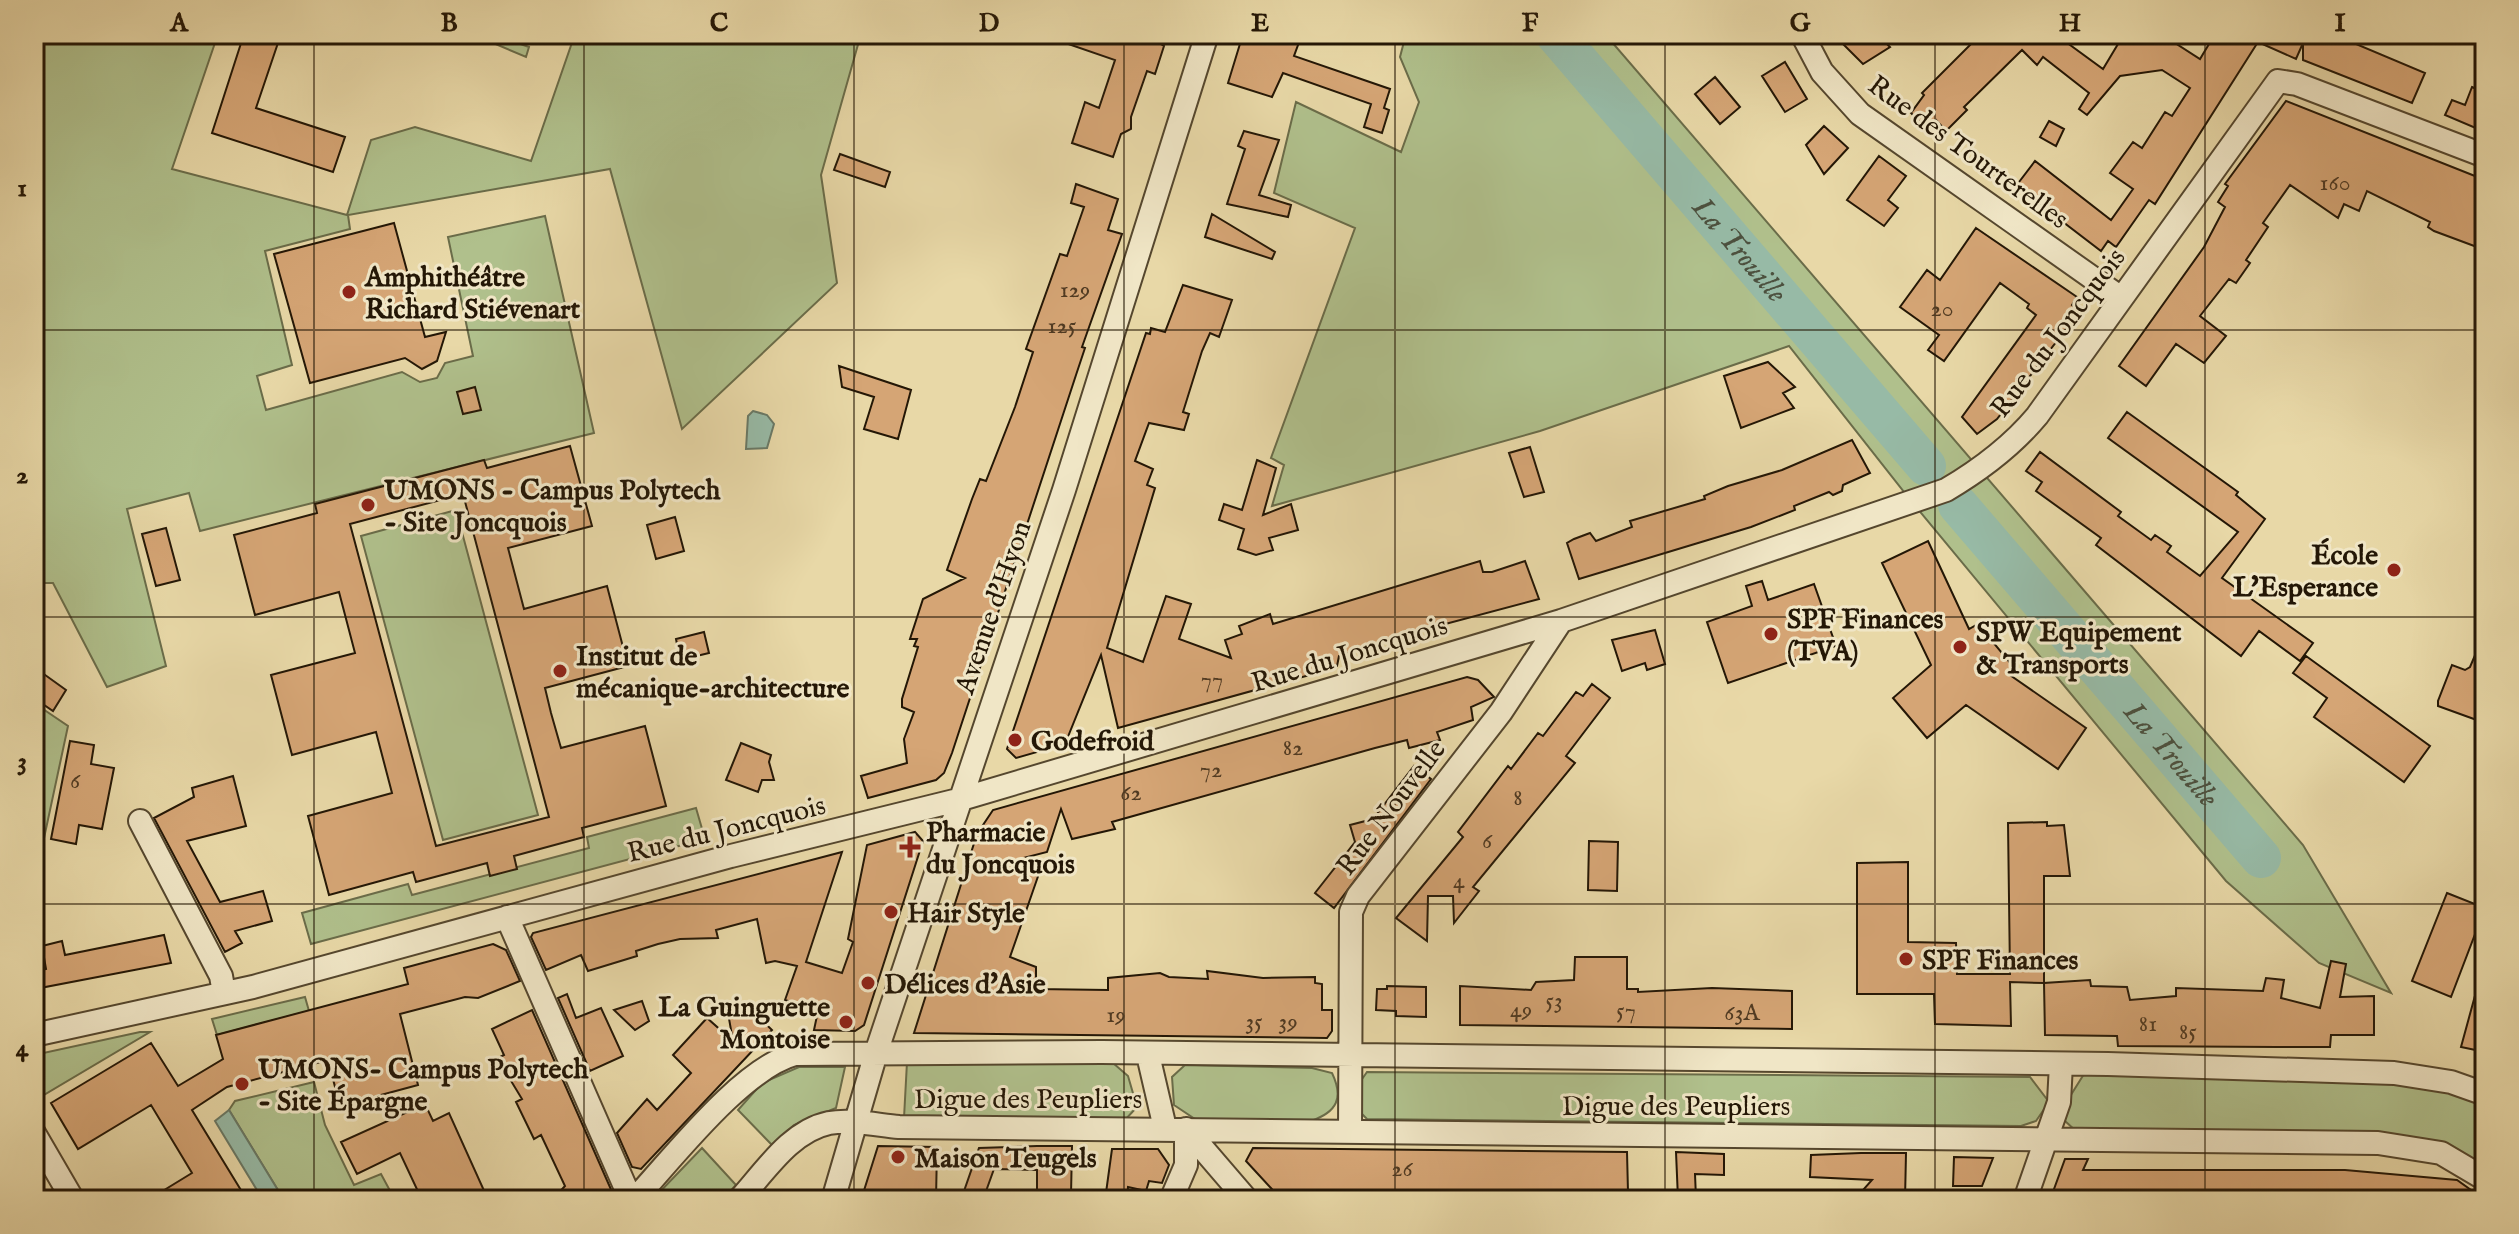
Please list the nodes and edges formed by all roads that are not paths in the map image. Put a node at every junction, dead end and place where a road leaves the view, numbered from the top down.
1 (1207, 34) edge
2 (1802, 34) edge
3 (2485, 156) edge
4 (2121, 298) junction
5 (1561, 621) junction
6 (958, 800) junction
7 (140, 821) dead end
8 (507, 917) junction
9 (224, 993) junction
10 (34, 1035) edge
11 (876, 1053) junction
12 (1148, 1055) junction
13 (1352, 1056) junction
14 (2061, 1064) junction
15 (2485, 1094) edge
16 (858, 1123) junction
17 (1176, 1129) junction
18 (1350, 1132) junction
19 (34, 1133) edge
20 (2047, 1141) junction
21 (2485, 1179) edge
22 (73, 1200) edge
23 (632, 1200) edge
24 (739, 1200) edge
25 (833, 1200) edge
26 (1171, 1200) edge
27 (1247, 1200) edge
28 (2025, 1200) edge

1 - 6 street, Avenue d'Hyon
2 - 4 street, Rue des Tourterelles
3 - 4 street, Rue du Joncquois
4 - 5 street, Rue du Joncquois
5 - 6 street, Rue du Joncquois
5 - 13 street, Rue Nouvelle
6 - 8 street, Rue du Joncquois
6 - 11 street, Avenue d'Hyon
7 - 9 street
8 - 9 street, Rue du Joncquois
8 - 23 street
9 - 10 street, Rue du Joncquois
11 - 12 street, Digue des Peupliers
11 - 16 street, Avenue d'Hyon
11 - 23 street, Digue des Peupliers
12 - 13 street, Digue des Peupliers
12 - 17 street
13 - 14 street, Digue des Peupliers
13 - 18 street, Rue Nouvelle
14 - 15 street, Digue des Peupliers
14 - 20 street
16 - 17 street, Digue des Peupliers
16 - 24 street, Digue des Peupliers
16 - 25 street, Avenue d'Hyon
17 - 18 street, Digue des Peupliers
17 - 26 street
17 - 27 street
18 - 20 street, Digue des Peupliers
19 - 22 street
20 - 21 street, Digue des Peupliers
20 - 28 street

